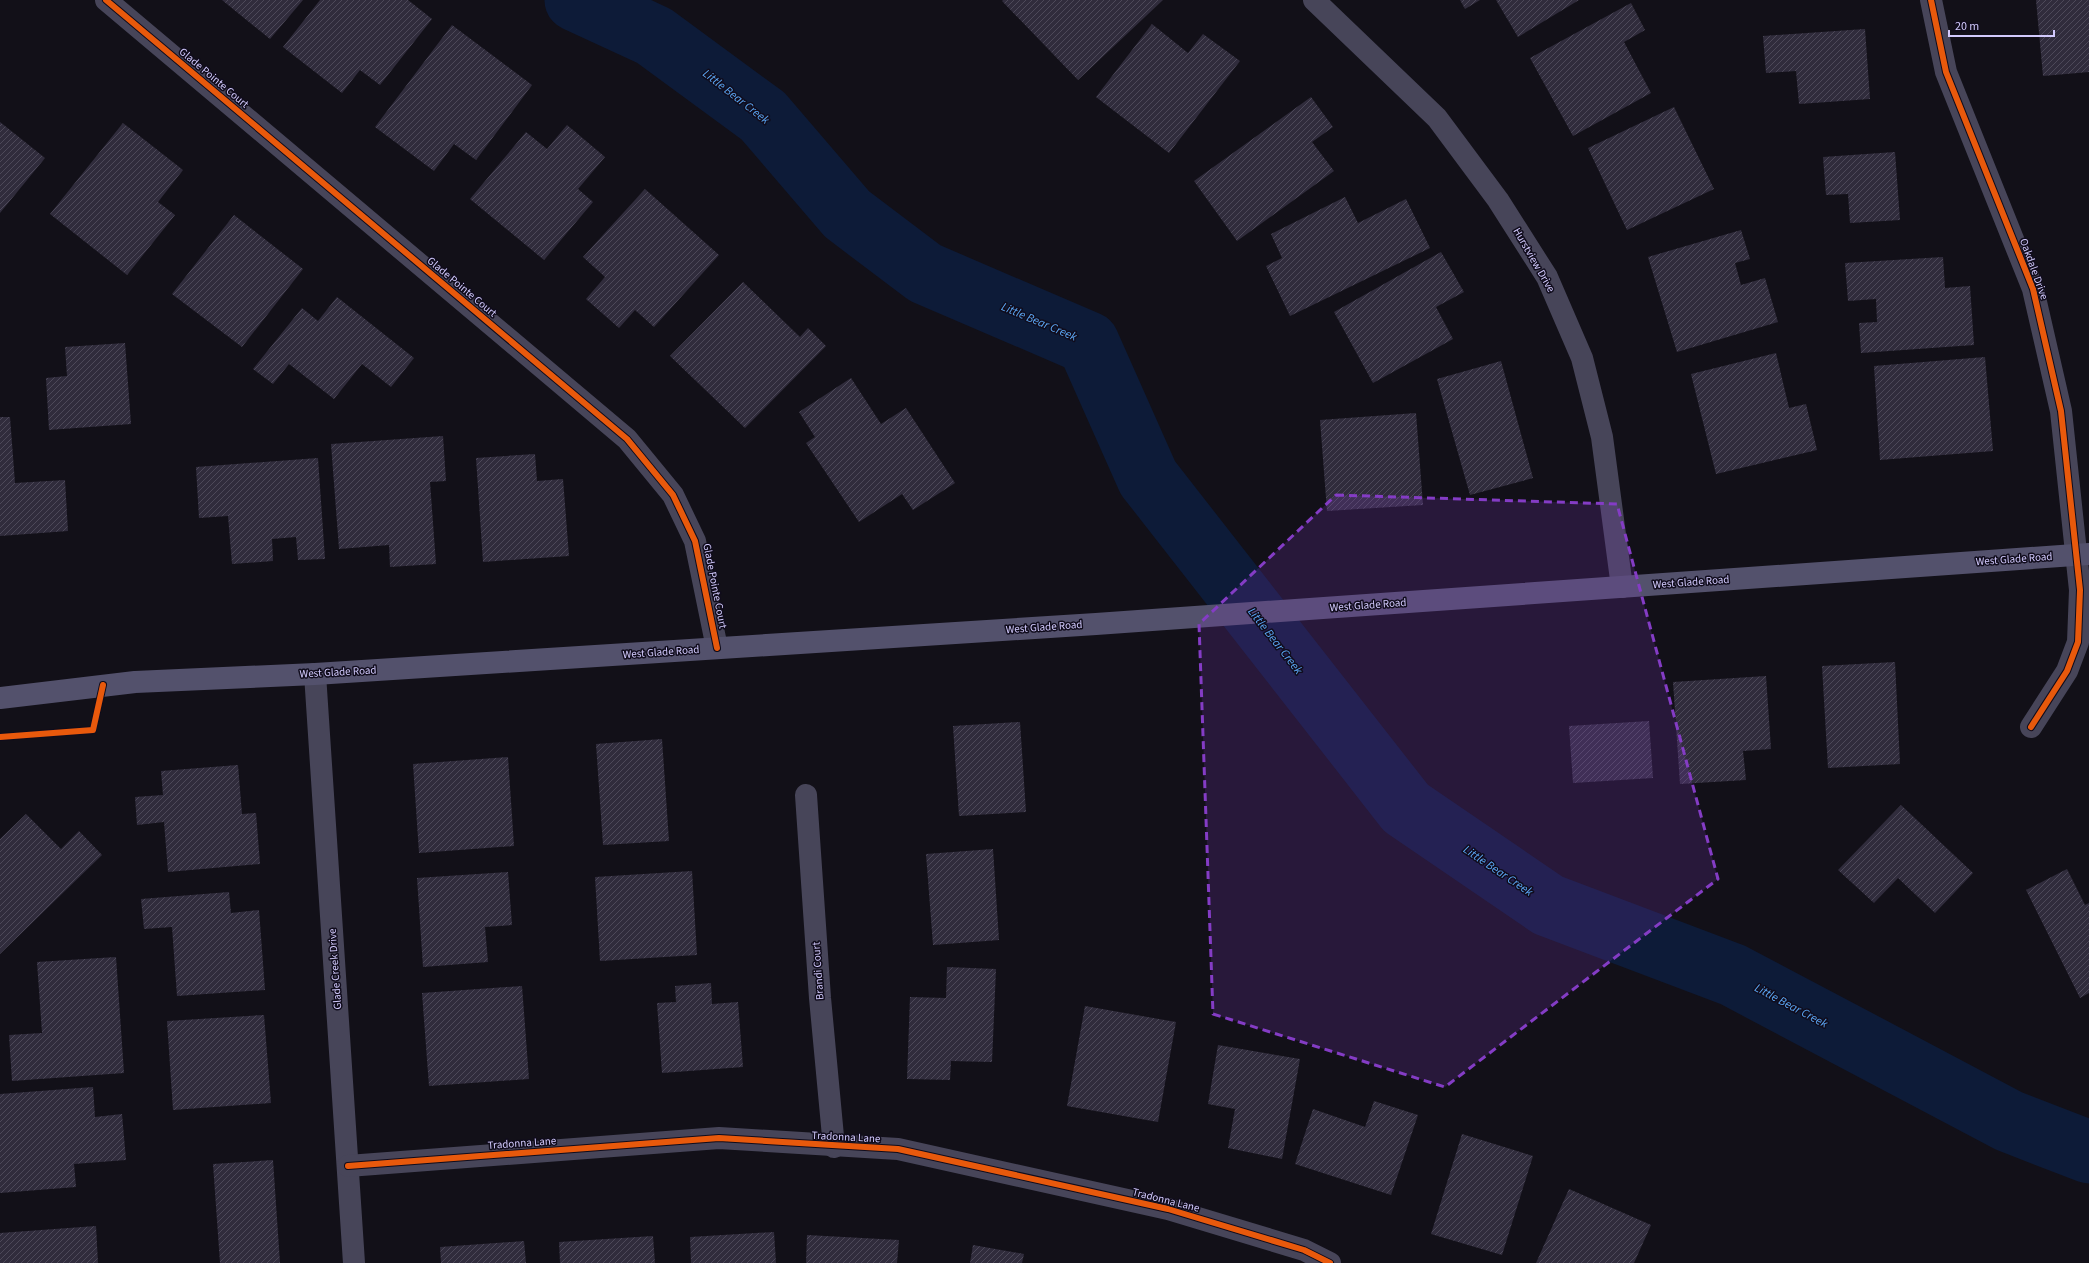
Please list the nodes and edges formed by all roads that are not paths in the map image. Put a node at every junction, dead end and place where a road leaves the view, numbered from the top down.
1 (106, 0) edge
2 (1314, 0) edge
3 (1931, 0) edge
4 (2083, 555) edge
5 (1622, 587) junction
6 (716, 648) junction
7 (315, 674) junction
8 (0, 698) edge
9 (2031, 727) dead end
10 (806, 795) dead end
11 (834, 1147) junction
12 (348, 1166) junction
13 (354, 1263) edge
14 (1330, 1263) edge

1 - 6 street, Glade Pointe Court
2 - 5 street, Hurstview Drive
3 - 4 street, Oakdale Drive
4 - 5 main road, West Glade Road
4 - 9 street, Oakdale Drive
5 - 6 main road, West Glade Road
6 - 7 main road, West Glade Road
7 - 8 main road, West Glade Road
7 - 12 street, Glade Creek Drive
10 - 11 street, Brandi Court
11 - 12 street, Tradonna Lane
11 - 14 street, Tradonna Lane
12 - 13 street, Glade Creek Drive

